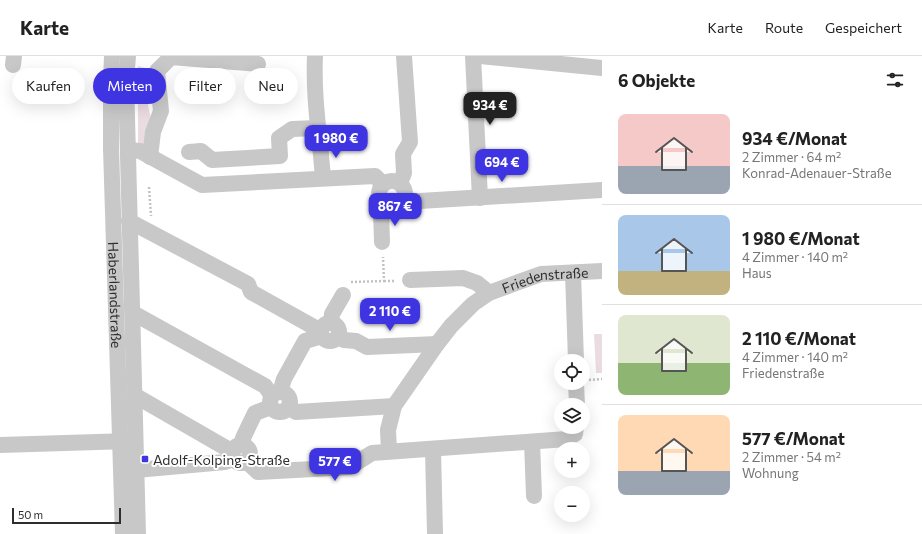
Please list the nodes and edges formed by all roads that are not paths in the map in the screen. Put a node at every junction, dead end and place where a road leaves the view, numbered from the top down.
1 (112, 56) edge
2 (128, 56) edge
3 (315, 56) edge
4 (404, 56) edge
5 (473, 56) edge
6 (480, 56) edge
7 (258, 64) dead end
8 (602, 68) edge
9 (319, 135) junction
10 (129, 150) junction
11 (189, 152) dead end
12 (150, 157) junction
13 (323, 178) junction
14 (400, 183) junction
15 (383, 184) junction
16 (602, 190) edge
17 (480, 198) junction
18 (403, 202) junction
19 (384, 205) junction
20 (129, 221) junction
21 (382, 242) road end
22 (602, 271) edge
23 (573, 273) junction
24 (410, 280) dead end
25 (489, 293) junction
26 (342, 295) road end
27 (133, 313) junction
28 (325, 330) junction
29 (436, 344) junction
30 (576, 354) edge
31 (134, 395) junction
32 (274, 398) junction
33 (394, 406) junction
34 (575, 434) edge
35 (128, 441) junction
36 (532, 442) junction
37 (0, 445) edge
38 (433, 449) junction
39 (389, 452) junction
40 (238, 454) junction
41 (136, 470) junction
42 (534, 496) dead end
43 (123, 534) edge
44 (138, 534) edge
45 (436, 534) edge

1 - 35 street, Haberlandstraße
2 - 10 street, Haberlandstraße
3 - 9 street
4 - 14 street
5 - 17 street
6 - 8 street
7 - 12 street
9 - 11 street
9 - 13 street
10 - 12 street
10 - 20 street, Haberlandstraße
12 - 13 street
13 - 15 street
14 - 15 street
14 - 18 street
15 - 19 street
16 - 17 street
17 - 18 street
18 - 19 street
19 - 21 street
20 - 27 street, Haberlandstraße
20 - 28 street
22 - 23 street, Friedenstraße
23 - 25 street, Friedenstraße
23 - 30 street
24 - 25 street, Friedenstraße
25 - 29 street, Friedenstraße
26 - 28 street
27 - 31 street, Haberlandstraße
27 - 32 street, Haberlandstraße
28 - 29 street
28 - 32 street
29 - 33 street, Friedenstraße
31 - 35 street, Haberlandstraße
31 - 40 street
32 - 33 street
32 - 40 street
33 - 39 street, Friedenstraße
34 - 36 street
35 - 37 street
35 - 41 street, Haberlandstraße
35 - 43 street, Haberlandstraße
36 - 38 street
36 - 42 street
38 - 39 street
38 - 45 street
39 - 40 street
40 - 41 street
41 - 44 street, Haberlandstraße

